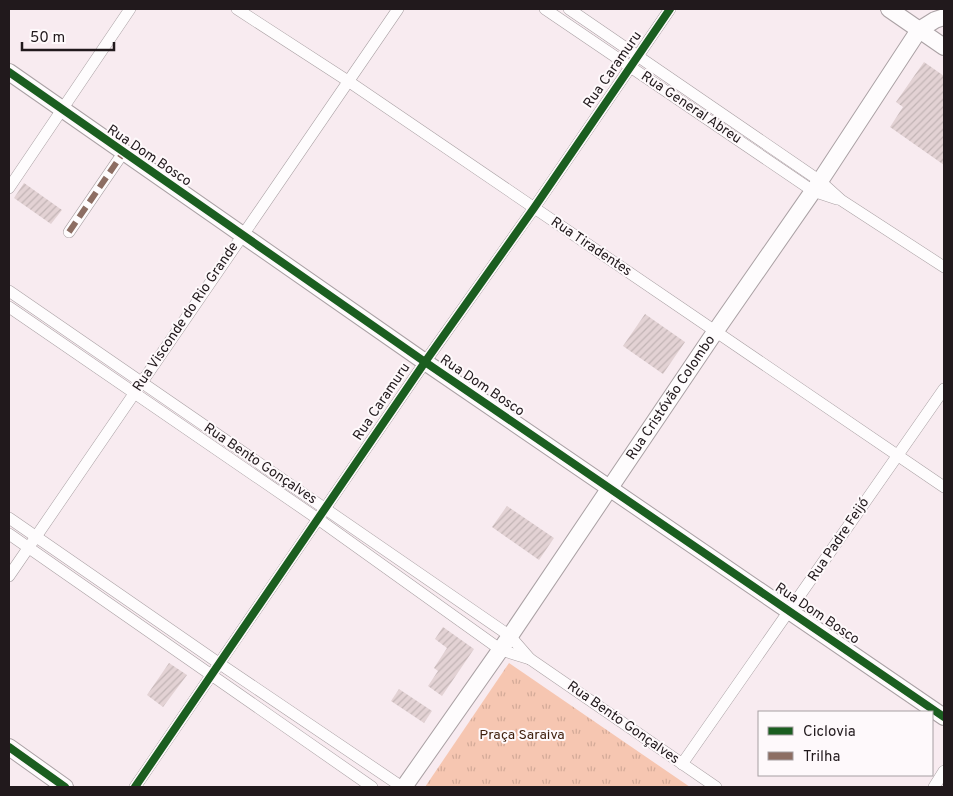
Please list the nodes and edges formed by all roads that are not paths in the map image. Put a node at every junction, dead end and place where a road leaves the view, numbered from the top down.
1 (130, 9) edge
2 (237, 9) edge
3 (398, 9) edge
4 (544, 9) edge
5 (569, 9) edge
6 (670, 9) edge
7 (889, 9) edge
8 (944, 18) edge
9 (919, 30) junction
10 (944, 47) edge
11 (637, 57) junction
12 (630, 67) junction
13 (9, 72) edge
14 (348, 81) junction
15 (62, 111) junction
16 (123, 153) junction
17 (816, 186) junction
18 (9, 188) edge
19 (534, 208) junction
20 (69, 232) dead end
21 (242, 234) junction
22 (944, 267) edge
23 (13, 294) edge
24 (9, 307) edge
25 (715, 332) junction
26 (425, 362) junction
27 (142, 382) junction
28 (944, 389) edge
29 (134, 394) junction
30 (202, 425) junction
31 (196, 436) junction
32 (897, 455) junction
33 (944, 487) edge
34 (610, 488) junction
35 (326, 508) junction
36 (9, 518) edge
37 (318, 519) junction
38 (9, 534) edge
39 (36, 537) junction
40 (28, 547) junction
41 (9, 576) edge
42 (790, 611) junction
43 (150, 615) junction
44 (143, 626) junction
45 (510, 636) junction
46 (501, 650) junction
47 (530, 659) junction
48 (220, 664) junction
49 (212, 676) junction
50 (275, 700) junction
51 (266, 713) junction
52 (944, 717) edge
53 (9, 747) edge
54 (682, 764) junction
55 (944, 771) edge
56 (65, 787) edge
57 (135, 787) edge
58 (372, 787) edge
59 (403, 787) edge
60 (716, 787) edge
61 (934, 787) edge

1 - 15 street
2 - 14 street, Rua Tiradentes
3 - 14 street, Rua Visconde do Rio Grande
4 - 12 street, Rua General Abreu
5 - 11 street, Rua General Abreu
6 - 11 street, Rua Caramuru
7 - 9 street
8 - 9 street
9 - 10 street
9 - 17 street, Rua Cristóvão Colombo
11 - 12 street, Rua Caramuru
11 - 17 street, Rua General Abreu
12 - 17 street, Rua General Abreu
12 - 19 street, Rua Caramuru
13 - 15 street, Rua Dom Bosco
14 - 19 street, Rua Tiradentes
14 - 21 street, Rua Visconde do Rio Grande
15 - 16 street, Rua Dom Bosco
15 - 18 street
16 - 20 street
16 - 21 street, Rua Dom Bosco
17 - 22 street, Rua General Abreu
17 - 25 street, Rua Cristóvão Colombo
19 - 25 street, Rua Tiradentes
19 - 26 street, Rua Caramuru
21 - 26 street, Rua Dom Bosco
21 - 27 street, Rua Visconde do Rio Grande
23 - 24 street
23 - 27 street, Rua Bento Gonçalves
24 - 29 street, Rua Bento Gonçalves
25 - 32 street, Rua Tiradentes
25 - 34 street, Rua Cristóvão Colombo
26 - 34 street, Rua Dom Bosco
26 - 35 street, Rua Caramuru
27 - 29 street, Rua Visconde do Rio Grande
27 - 30 street, Rua Bento Gonçalves
28 - 32 street, Rua Padre Feijó
29 - 31 street, Rua Bento Gonçalves
29 - 39 street, Rua Visconde do Rio Grande
30 - 31 street
30 - 35 street, Rua Bento Gonçalves
31 - 37 street, Rua Bento Gonçalves
32 - 33 street, Rua Tiradentes
32 - 42 street, Rua Padre Feijó
34 - 42 street, Rua Dom Bosco
34 - 45 street, Rua Cristóvão Colombo
35 - 37 street, Rua Caramuru
35 - 45 street, Rua Bento Gonçalves
36 - 39 street
37 - 46 street, Rua Bento Gonçalves
37 - 48 street, Rua Caramuru
38 - 40 street
39 - 40 street, Rua Visconde do Rio Grande
39 - 43 street
40 - 41 street, Rua Visconde do Rio Grande
40 - 44 street
42 - 52 street, Rua Dom Bosco
42 - 54 street, Rua Padre Feijó
43 - 44 street
43 - 48 street
44 - 49 street
45 - 46 street, Rua Cristóvão Colombo
45 - 47 street, Rua Bento Gonçalves
46 - 47 street, Rua Bento Gonçalves
46 - 59 street, Rua Cristóvão Colombo
47 - 54 street, Rua Bento Gonçalves
48 - 49 street, Rua Caramuru
48 - 50 street
49 - 51 street
49 - 57 street, Rua Caramuru
50 - 51 street
50 - 59 street
51 - 58 street
53 - 56 street
54 - 60 street, Rua Bento Gonçalves
55 - 61 street

